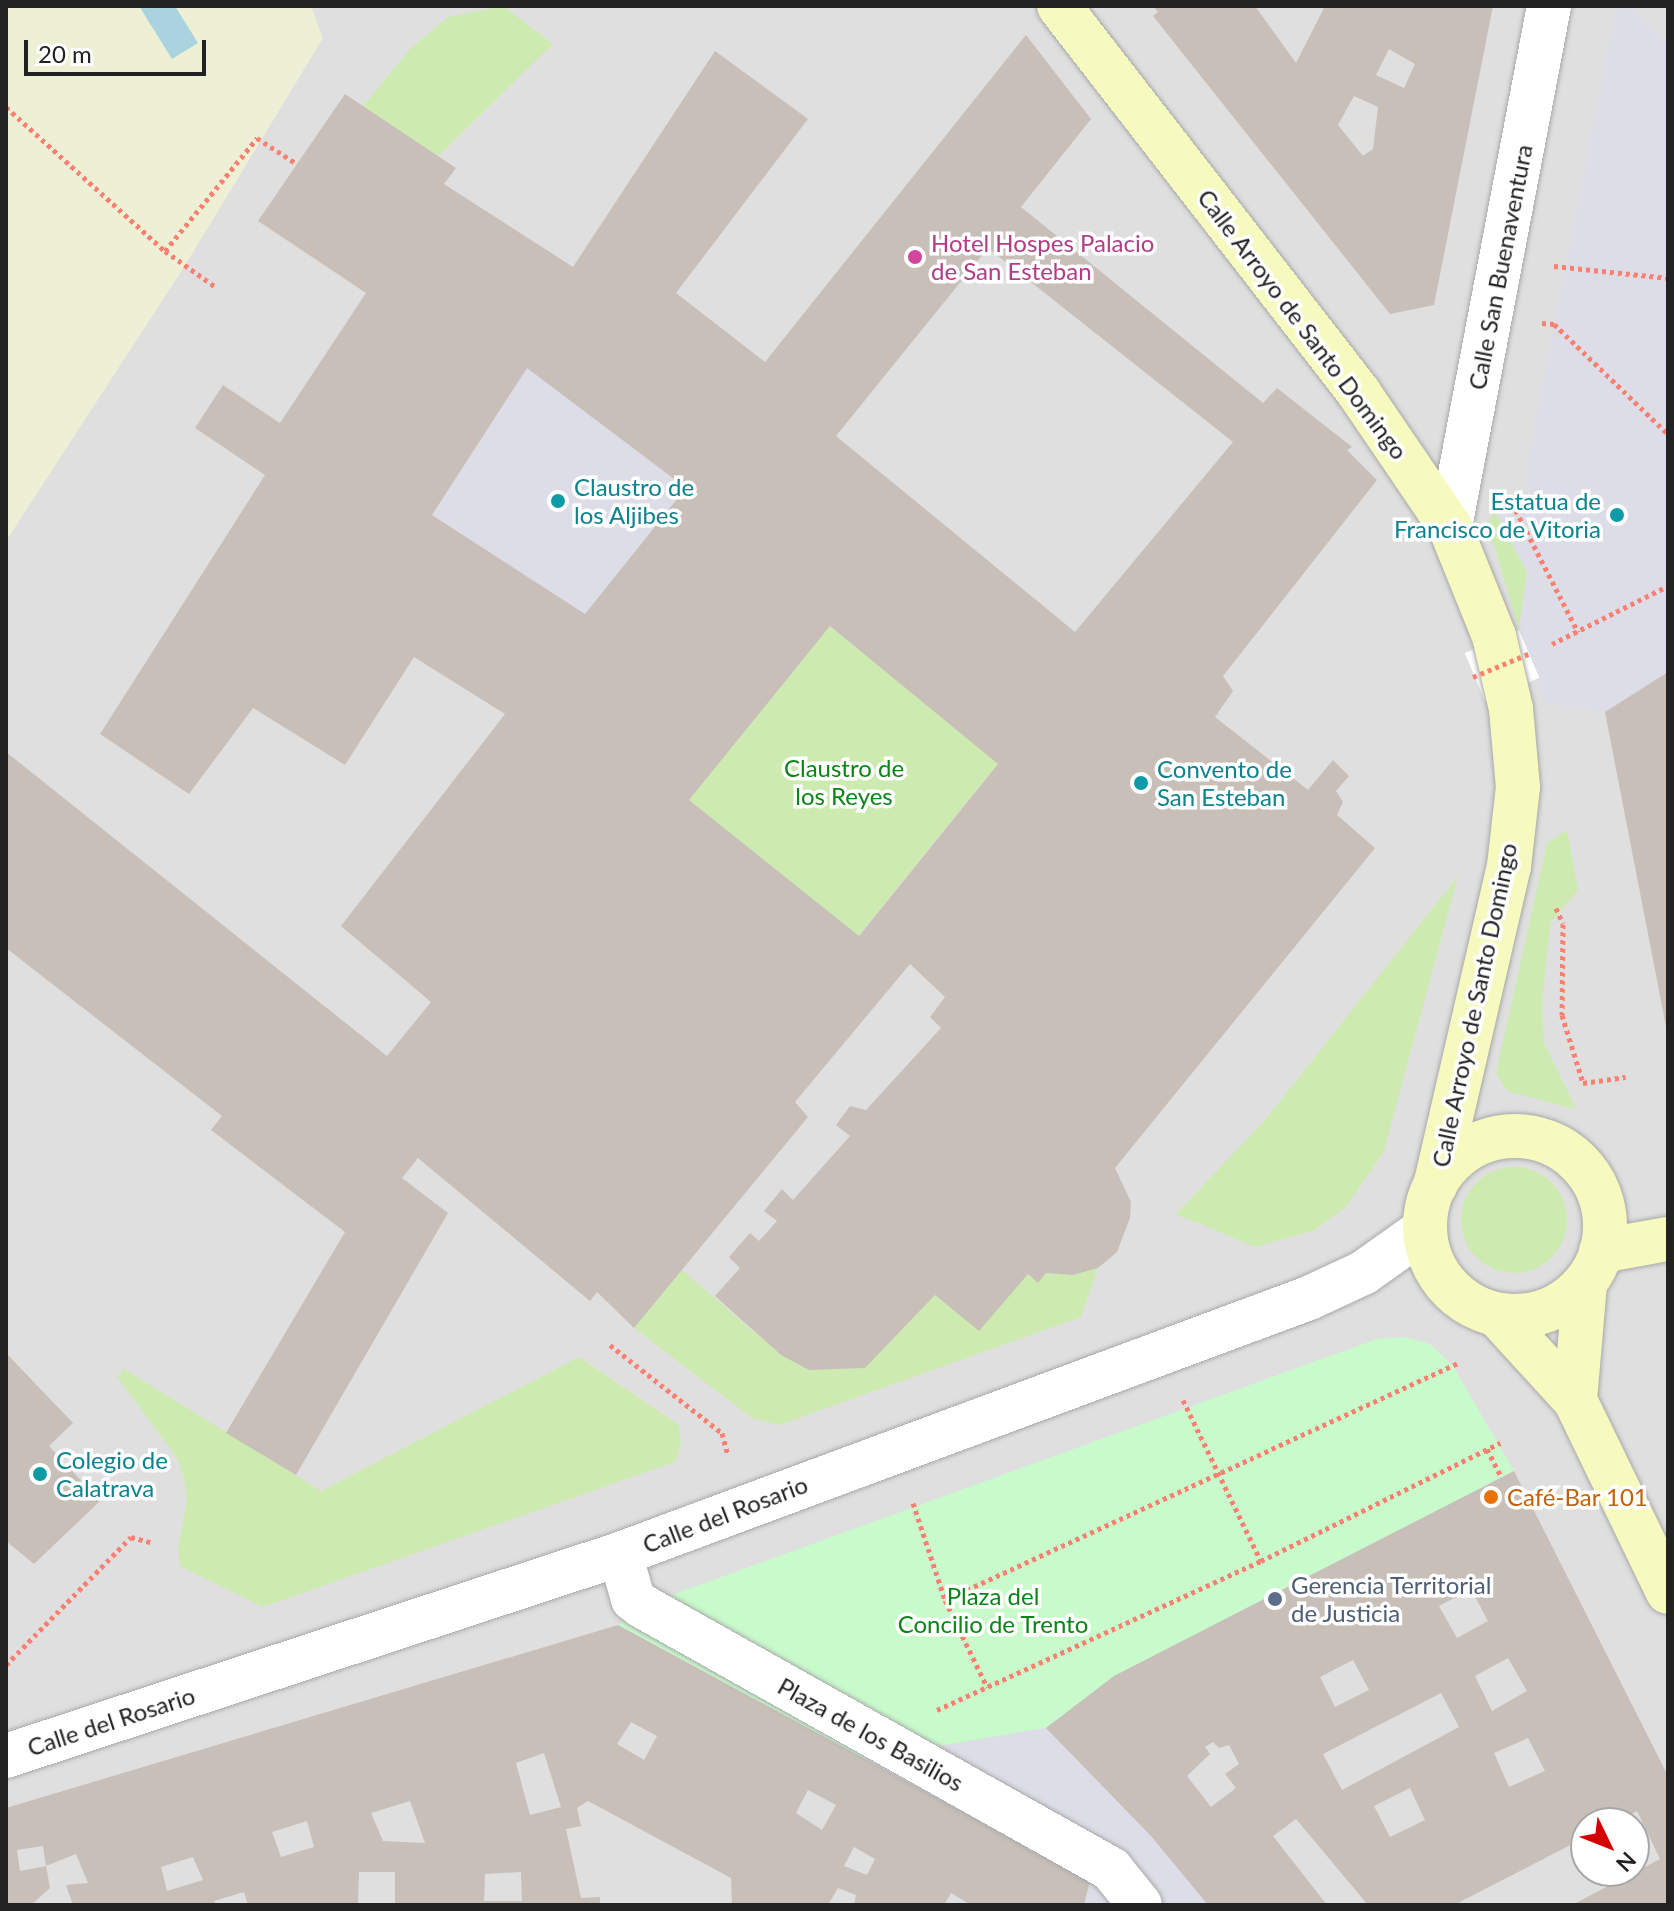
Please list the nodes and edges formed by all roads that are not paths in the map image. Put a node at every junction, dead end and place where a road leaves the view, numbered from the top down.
1 (1059, 6) edge
2 (1549, 6) edge
3 (1450, 527) junction
4 (1435, 1186) junction
5 (1425, 1229) junction
6 (1668, 1239) edge
7 (1593, 1267) junction
8 (1497, 1315) junction
9 (1575, 1400) junction
10 (620, 1554) junction
11 (1668, 1592) edge
12 (6, 1756) edge
13 (1140, 1905) edge

1 - 3 main road, Calle Arroyo de Santo Domingo
2 - 3 street, Calle San Buenaventura
3 - 4 main road, Calle Arroyo de Santo Domingo
4 - 5 main road
4 - 7 main road
5 - 8 main road
5 - 10 street, Calle del Rosario
6 - 7 main road
7 - 8 main road
7 - 9 main road
8 - 9 main road
9 - 11 main road
10 - 12 street, Calle del Rosario
10 - 13 street, Plaza de los Basilios

